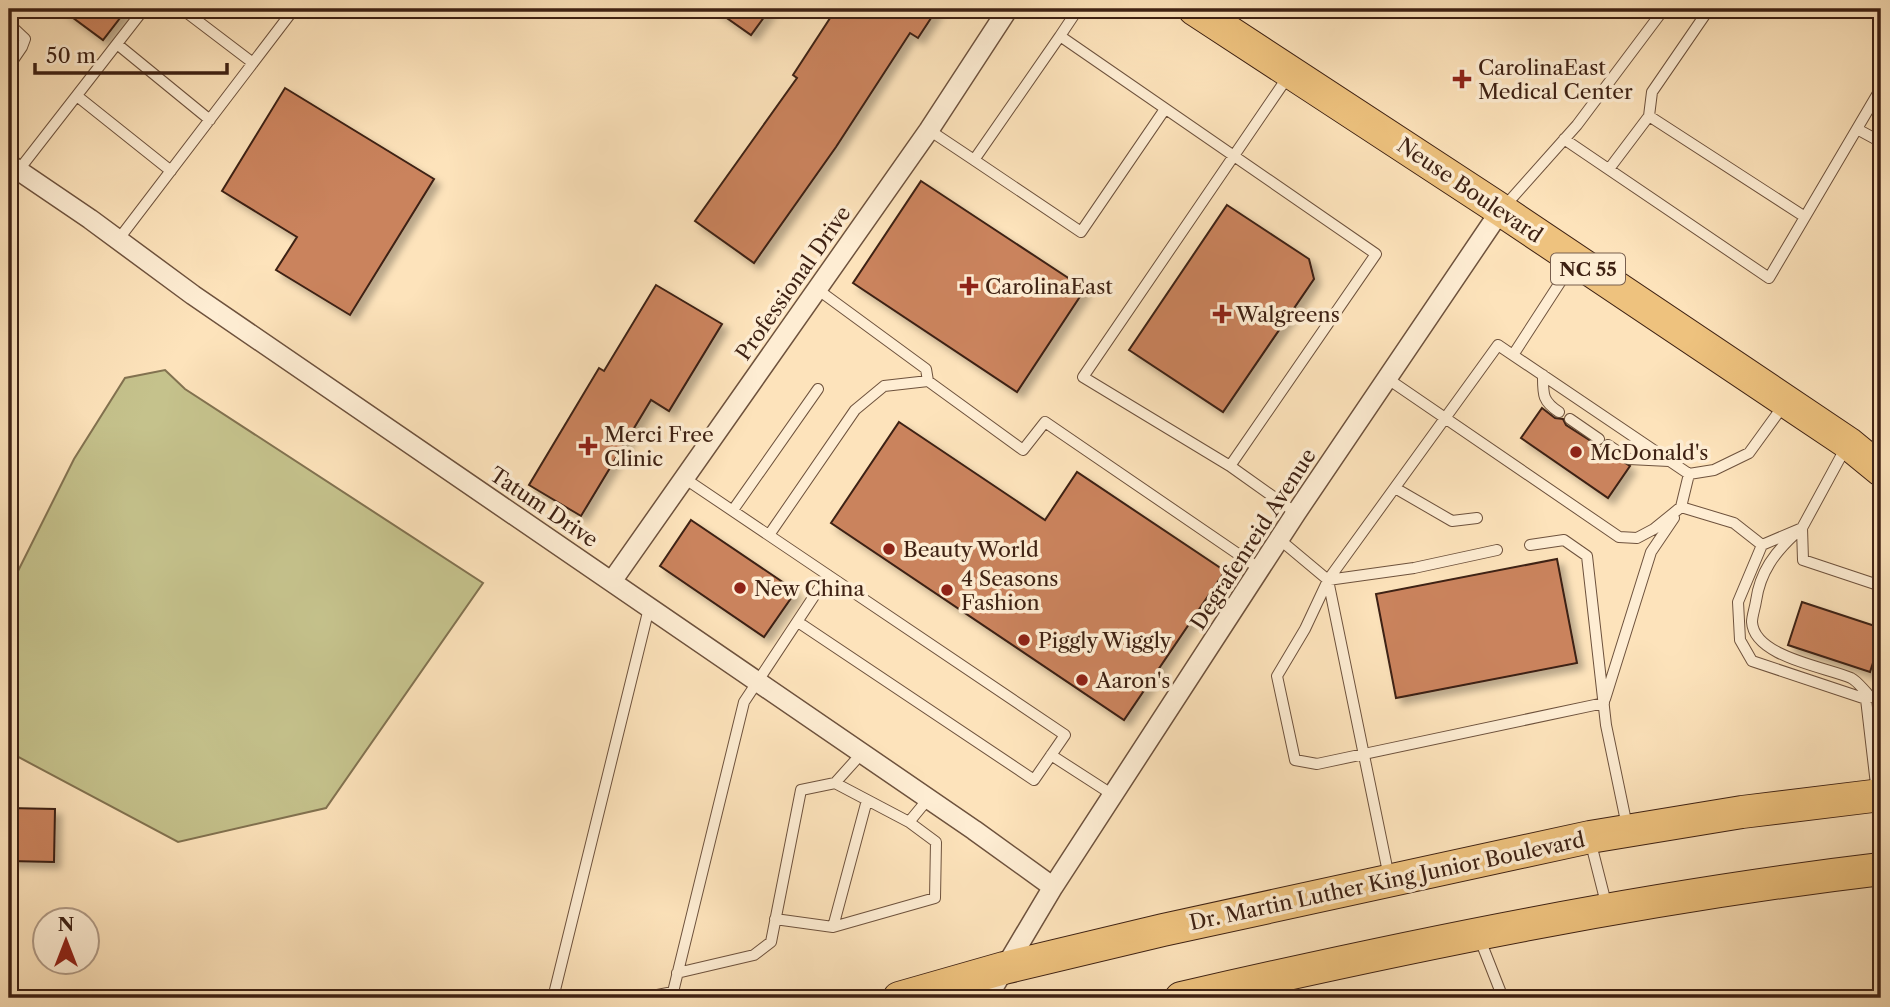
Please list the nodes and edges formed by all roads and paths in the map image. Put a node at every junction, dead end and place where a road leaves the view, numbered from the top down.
1 (144, 9) edge
2 (182, 9) edge
3 (294, 9) edge
4 (1008, 9) edge
5 (1078, 9) edge
6 (1194, 9) edge
7 (1664, 9) edge
8 (1709, 9) edge
9 (9, 24) edge
10 (1060, 36) junction
11 (117, 44) junction
12 (253, 63) junction
13 (9, 66) edge
14 (1292, 72) junction
15 (1881, 88) edge
16 (77, 96) junction
17 (1165, 109) junction
18 (1649, 116) junction
19 (210, 120) junction
20 (1857, 129) junction
21 (929, 130) junction
22 (1564, 139) junction
23 (1881, 142) edge
24 (1233, 156) junction
25 (974, 160) junction
26 (14, 168) edge
27 (1609, 169) junction
28 (171, 171) junction
29 (1501, 210) junction
30 (1805, 217) junction
31 (118, 240) junction
32 (1575, 260) junction
33 (817, 289) junction
34 (1513, 355) junction
35 (1543, 375) junction
36 (1388, 379) junction
37 (928, 381) junction
38 (818, 390) dead end
39 (1786, 402) junction
40 (1559, 412) dead end
41 (1445, 418) junction
42 (1570, 419) dead end
43 (1848, 443) junction
44 (1670, 461) junction
45 (1230, 466) junction
46 (1881, 470) edge
47 (1689, 474) junction
48 (684, 478) junction
49 (1395, 488) junction
50 (1681, 508) junction
51 (733, 510) junction
52 (1296, 513) junction
53 (1476, 518) dead end
54 (1802, 528) junction
55 (769, 535) junction
56 (1279, 538) junction
57 (1530, 545) dead end
58 (1762, 545) junction
59 (1496, 550) dead end
60 (1260, 569) junction
61 (828, 575) junction
62 (1328, 580) junction
63 (612, 581) junction
64 (1881, 586) edge
65 (649, 608) junction
66 (798, 622) junction
67 (757, 681) junction
68 (1881, 693) edge
69 (1867, 699) junction
70 (1604, 703) junction
71 (862, 753) junction
72 (1051, 754) junction
73 (1364, 754) junction
74 (835, 783) junction
75 (1113, 794) junction
76 (1879, 795) edge
77 (928, 799) junction
78 (867, 800) junction
79 (909, 822) junction
80 (1627, 831) junction
81 (1590, 837) junction
82 (1881, 869) edge
83 (1389, 880) junction
84 (1053, 887) junction
85 (1608, 910) junction
86 (775, 919) junction
87 (833, 928) junction
88 (1478, 933) junction
89 (1004, 968) junction
90 (677, 974) junction
91 (674, 995) edge
92 (553, 998) edge
93 (642, 998) edge
94 (899, 998) edge
95 (987, 998) edge
96 (1181, 998) edge
97 (1503, 998) edge

1 - 11 lane
2 - 12 lane
3 - 12 lane
4 - 21 street, Professional Drive
5 - 10 lane
6 - 14 main road, Neuse Boulevard / NC 55
7 - 22 lane
8 - 18 lane
9 - 13 lane
10 - 17 lane
10 - 25 lane
11 - 16 lane
11 - 19 lane
12 - 19 lane
14 - 24 lane
14 - 29 main road, Neuse Boulevard / NC 55
15 - 20 lane
16 - 26 lane
16 - 28 lane
17 - 24 lane
17 - 25 lane
18 - 27 lane
18 - 30 lane
19 - 28 lane
20 - 23 lane
20 - 30 lane
21 - 25 lane
21 - 33 street, Professional Drive
22 - 27 lane
22 - 29 lane
24 - 45 lane
24 - 45 lane
26 - 31 street, Tatum Drive
27 - 30 lane
28 - 31 lane
29 - 32 main road, Neuse Boulevard / NC 55
29 - 36 street, Degrafenreid Avenue
31 - 63 street, Tatum Drive
32 - 34 lane
32 - 39 main road, Neuse Boulevard / NC 55
33 - 37 lane
33 - 48 street, Professional Drive
34 - 35 lane
34 - 41 lane
35 - 40 lane
35 - 44 lane
36 - 41 lane
36 - 52 street, Degrafenreid Avenue
37 - 55 lane
37 - 60 lane
38 - 51 lane
39 - 43 main road, Neuse Boulevard / NC 55
39 - 47 lane
41 - 49 lane
41 - 50 lane
42 - 44 lane
43 - 46 main road, Neuse Boulevard / NC 55
43 - 54 lane
44 - 47 lane
45 - 52 lane
47 - 50 lane
48 - 51 lane
48 - 63 street, Professional Drive
49 - 53 lane
49 - 62 lane
50 - 58 lane
50 - 70 lane
51 - 55 lane
52 - 56 street, Degrafenreid Avenue
54 - 58 lane
54 - 64 lane
54 - 69 lane
55 - 61 lane
56 - 60 street, Degrafenreid Avenue
56 - 62 lane
57 - 70 lane
58 - 69 lane
59 - 62 lane
60 - 75 street, Degrafenreid Avenue
61 - 66 lane
61 - 72 lane
62 - 73 lane
62 - 73 lane
63 - 65 street, Tatum Drive
65 - 67 street, Tatum Drive
65 - 92 lane
66 - 67 lane
66 - 72 lane
67 - 71 street, Tatum Drive
67 - 90 lane
68 - 69 lane
69 - 76 lane
70 - 73 lane
70 - 80 lane
71 - 74 lane
71 - 77 street, Tatum Drive
72 - 75 lane
73 - 83 lane
74 - 78 lane
74 - 86 lane
75 - 84 street, Degrafenreid Avenue
76 - 80 main road, Dr. Martin Luther King Junior Boulevard
77 - 79 lane
77 - 84 street, Tatum Drive
78 - 79 lane
78 - 87 lane
79 - 87 lane
80 - 81 main road, Dr. Martin Luther King Junior Boulevard
81 - 83 main road, Dr. Martin Luther King Junior Boulevard
81 - 85 lane
82 - 85 main road
83 - 89 main road, Dr. Martin Luther King Junior Boulevard
84 - 89 street, Degrafenreid Avenue
85 - 88 main road
86 - 87 lane
86 - 90 lane
88 - 96 main road
88 - 97 lane
89 - 94 main road, Dr. Martin Luther King Junior Boulevard
89 - 95 street, Degrafenreid Avenue
90 - 91 lane
91 - 93 lane

